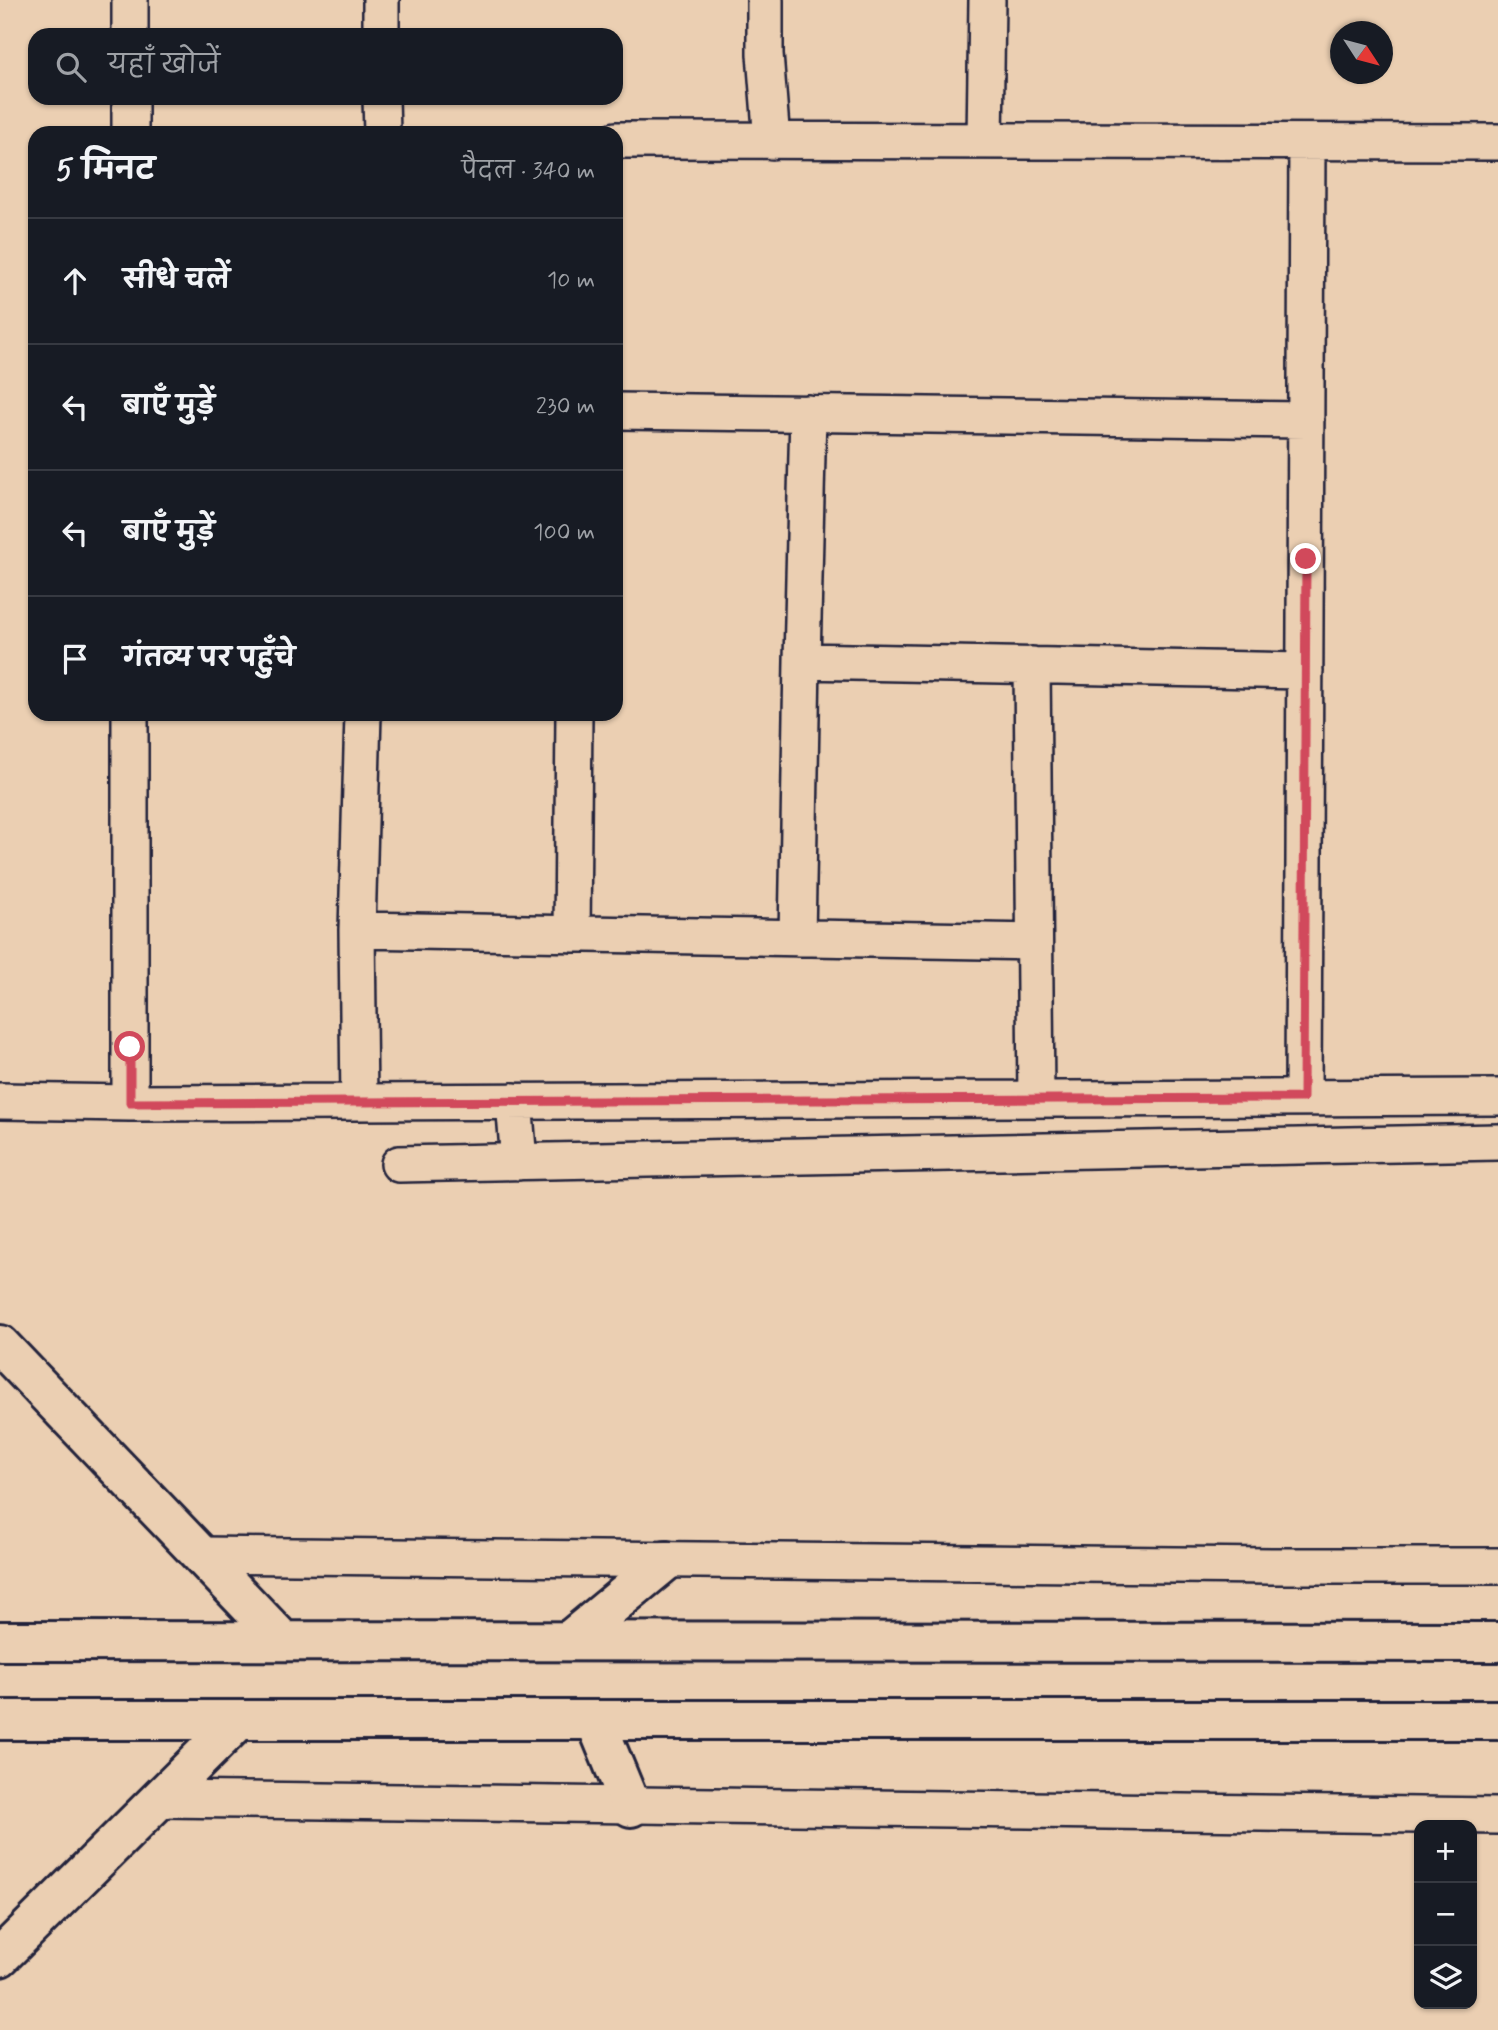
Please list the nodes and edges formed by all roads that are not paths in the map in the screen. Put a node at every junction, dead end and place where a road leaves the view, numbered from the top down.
1 (130, 0) edge
2 (381, 0) edge
3 (765, 0) edge
4 (987, 0) edge
5 (130, 28) edge
6 (381, 28) edge
7 (130, 105) edge
8 (381, 105) edge
9 (130, 126) edge
10 (382, 126) edge
11 (623, 140) edge
12 (772, 141) junction
13 (985, 141) junction
14 (1307, 142) junction
15 (1498, 142) edge
16 (623, 411) edge
17 (808, 414) junction
18 (1306, 420) junction
19 (802, 661) junction
20 (1032, 665) junction
21 (1305, 671) junction
22 (130, 721) edge
23 (363, 721) edge
24 (574, 721) edge
25 (357, 930) junction
26 (572, 934) junction
27 (797, 938) junction
28 (1034, 942) junction
29 (1498, 1097) edge
30 (1303, 1098) junction
31 (1036, 1099) junction
32 (0, 1101) edge
33 (514, 1101) junction
34 (359, 1102) junction
35 (130, 1103) junction
36 (1498, 1142) edge
37 (519, 1162) junction
38 (399, 1164) dead end
39 (0, 1345) edge
40 (202, 1555) junction
41 (666, 1561) junction
42 (1498, 1566) edge
43 (570, 1640) junction
44 (0, 1641) edge
45 (283, 1641) junction
46 (1498, 1642) edge
47 (0, 1720) edge
48 (1498, 1720) edge
49 (238, 1721) junction
50 (596, 1722) junction
51 (160, 1799) junction
52 (631, 1807) junction
53 (1498, 1816) edge
54 (0, 1957) edge

1 - 5 street
2 - 6 street
3 - 12 street
4 - 13 street
7 - 9 street
8 - 10 street
11 - 12 street
12 - 13 street
13 - 14 street
14 - 15 street
14 - 18 street
16 - 17 street
17 - 18 street
17 - 19 street
18 - 21 street
19 - 20 street
19 - 27 street
20 - 21 street
20 - 28 street
21 - 30 street
22 - 35 street
23 - 25 street
24 - 26 street
25 - 26 street
25 - 34 street
26 - 27 street
27 - 28 street
28 - 31 street
29 - 30 street
30 - 31 street
31 - 33 street
32 - 35 street
33 - 34 street
33 - 37 street
34 - 35 street
36 - 37 street
37 - 38 street
39 - 40 main road
40 - 41 street
40 - 45 main road
41 - 42 street
41 - 43 main road
43 - 45 main road
43 - 46 main road
44 - 45 main road
47 - 49 main road
48 - 50 main road
49 - 50 main road
49 - 51 main road
50 - 52 main road
51 - 52 street
51 - 54 main road
52 - 53 street

